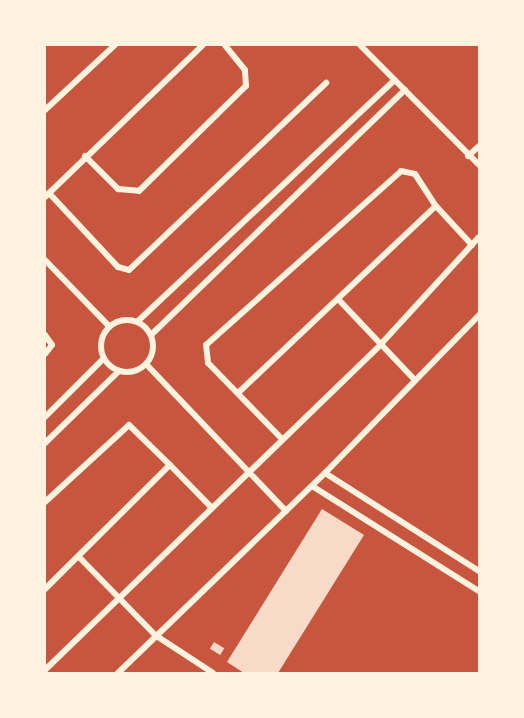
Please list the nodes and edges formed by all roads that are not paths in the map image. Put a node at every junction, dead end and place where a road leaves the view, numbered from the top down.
1 (115, 45) edge
2 (203, 45) edge
3 (225, 45) edge
4 (360, 45) edge
5 (395, 80) junction
6 (326, 83) dead end
7 (405, 90) junction
8 (45, 110) edge
9 (479, 146) edge
10 (85, 156) junction
11 (468, 156) junction
12 (479, 165) edge
13 (47, 195) edge
14 (436, 206) junction
15 (479, 237) edge
16 (472, 245) junction
17 (45, 260) edge
18 (338, 299) junction
19 (479, 315) edge
20 (138, 321) junction
21 (476, 323) edge
22 (109, 326) junction
23 (45, 335) edge
24 (151, 335) junction
25 (381, 344) junction
26 (45, 354) edge
27 (103, 358) junction
28 (146, 364) junction
29 (119, 371) junction
30 (415, 380) junction
31 (238, 393) junction
32 (45, 417) edge
33 (282, 440) junction
34 (45, 443) edge
35 (170, 465) junction
36 (250, 473) junction
37 (325, 473) junction
38 (312, 486) junction
39 (45, 502) edge
40 (212, 508) junction
41 (286, 512) junction
42 (79, 557) junction
43 (479, 571) edge
44 (45, 589) edge
45 (479, 591) edge
46 (119, 598) junction
47 (155, 635) junction
48 (45, 670) edge
49 (118, 673) edge
50 (213, 673) edge

1 - 8 street
2 - 10 street
3 - 10 street
4 - 5 street
5 - 7 street
5 - 20 street
6 - 13 street
7 - 11 street
7 - 24 street
9 - 11 street
10 - 13 street
11 - 12 street
14 - 16 street
14 - 18 street
14 - 31 street
15 - 16 street
16 - 25 street
17 - 22 street
18 - 25 street
18 - 31 street
19 - 21 street
20 - 22 street
20 - 24 street
21 - 30 street
22 - 27 street
23 - 26 street
24 - 28 street
25 - 30 street
25 - 33 street
27 - 29 street
27 - 32 street
28 - 29 street
28 - 36 street
29 - 34 street
30 - 37 street
31 - 33 street
33 - 36 street
35 - 39 street
35 - 40 street
35 - 42 street
36 - 40 street
36 - 41 street
37 - 38 street
37 - 43 street
38 - 41 street
38 - 45 street
40 - 46 street
41 - 47 street
42 - 44 street
42 - 46 street
46 - 47 street
46 - 48 street
47 - 49 street
47 - 50 street

